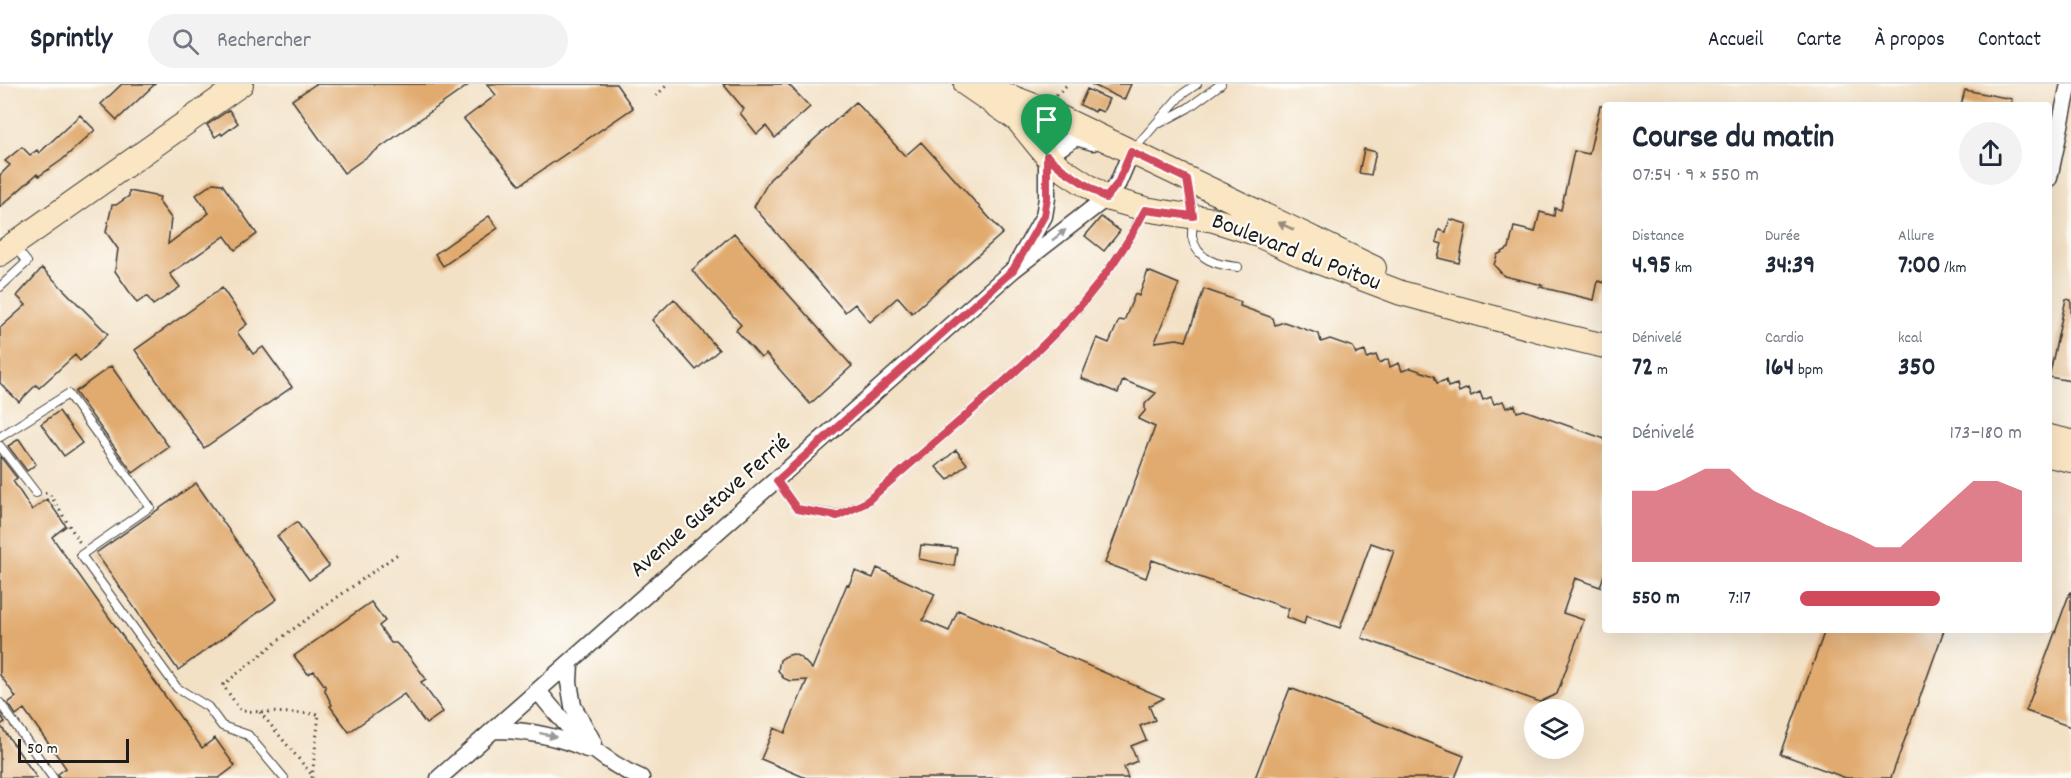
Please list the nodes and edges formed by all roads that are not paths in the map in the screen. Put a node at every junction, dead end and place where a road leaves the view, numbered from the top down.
1 (216, 84) edge
2 (241, 84) edge
3 (966, 84) edge
4 (978, 84) edge
5 (1197, 84) edge
6 (1221, 84) edge
7 (2069, 84) edge
8 (1155, 126) junction
9 (1124, 149) junction
10 (1047, 156) junction
11 (2052, 163) edge
12 (1187, 179) junction
13 (1106, 198) junction
14 (1145, 210) junction
15 (1193, 216) junction
16 (4, 244) edge
17 (1238, 267) dead end
18 (1013, 270) junction
19 (0, 287) edge
20 (1452, 306) junction
21 (1602, 345) edge
22 (2052, 430) edge
23 (2071, 434) edge
24 (0, 437) edge
25 (2052, 438) edge
26 (2071, 442) edge
27 (0, 446) edge
28 (2052, 456) edge
29 (2071, 460) edge
30 (777, 481) junction
31 (36, 493) road end
32 (570, 663) junction
33 (538, 691) junction
34 (0, 703) edge
35 (494, 730) junction
36 (599, 753) junction
37 (53, 778) edge
38 (284, 778) edge
39 (440, 778) edge
40 (641, 778) edge

1 - 16 main road
2 - 16 main road
3 - 10 main road, Boulevard du Poitou
4 - 9 main road, Boulevard du Poitou
5 - 8 lane
6 - 8 lane
7 - 11 street
8 - 9 lane
9 - 10 street
9 - 12 main road, Boulevard du Poitou
9 - 13 street, Avenue Gustave Ferrié
10 - 13 main road, Boulevard du Poitou
10 - 18 street, Avenue Gustave Ferrié
12 - 15 lane
20 -> 12 main road, Boulevard du Poitou
13 - 14 main road, Boulevard du Poitou
18 -> 13 street, Avenue Gustave Ferrié
14 - 15 main road, Boulevard du Poitou
14 - 30 lane
15 - 17 lane
15 - 20 main road, Boulevard du Poitou
16 - 19 lane
18 - 30 street, Avenue Gustave Ferrié
20 - 21 main road, Boulevard du Poitou
22 - 23 street
24 - 38 lane
25 - 26 main road
27 - 31 lane
28 - 29 main road
30 - 32 street, Avenue Gustave Ferrié
32 - 33 street, Avenue Gustave Ferrié
32 - 36 street
33 - 35 street, Avenue Gustave Ferrié
33 - 36 street
34 - 37 lane
35 -> 36 street
35 - 39 street, Avenue Gustave Ferrié
36 - 40 street

